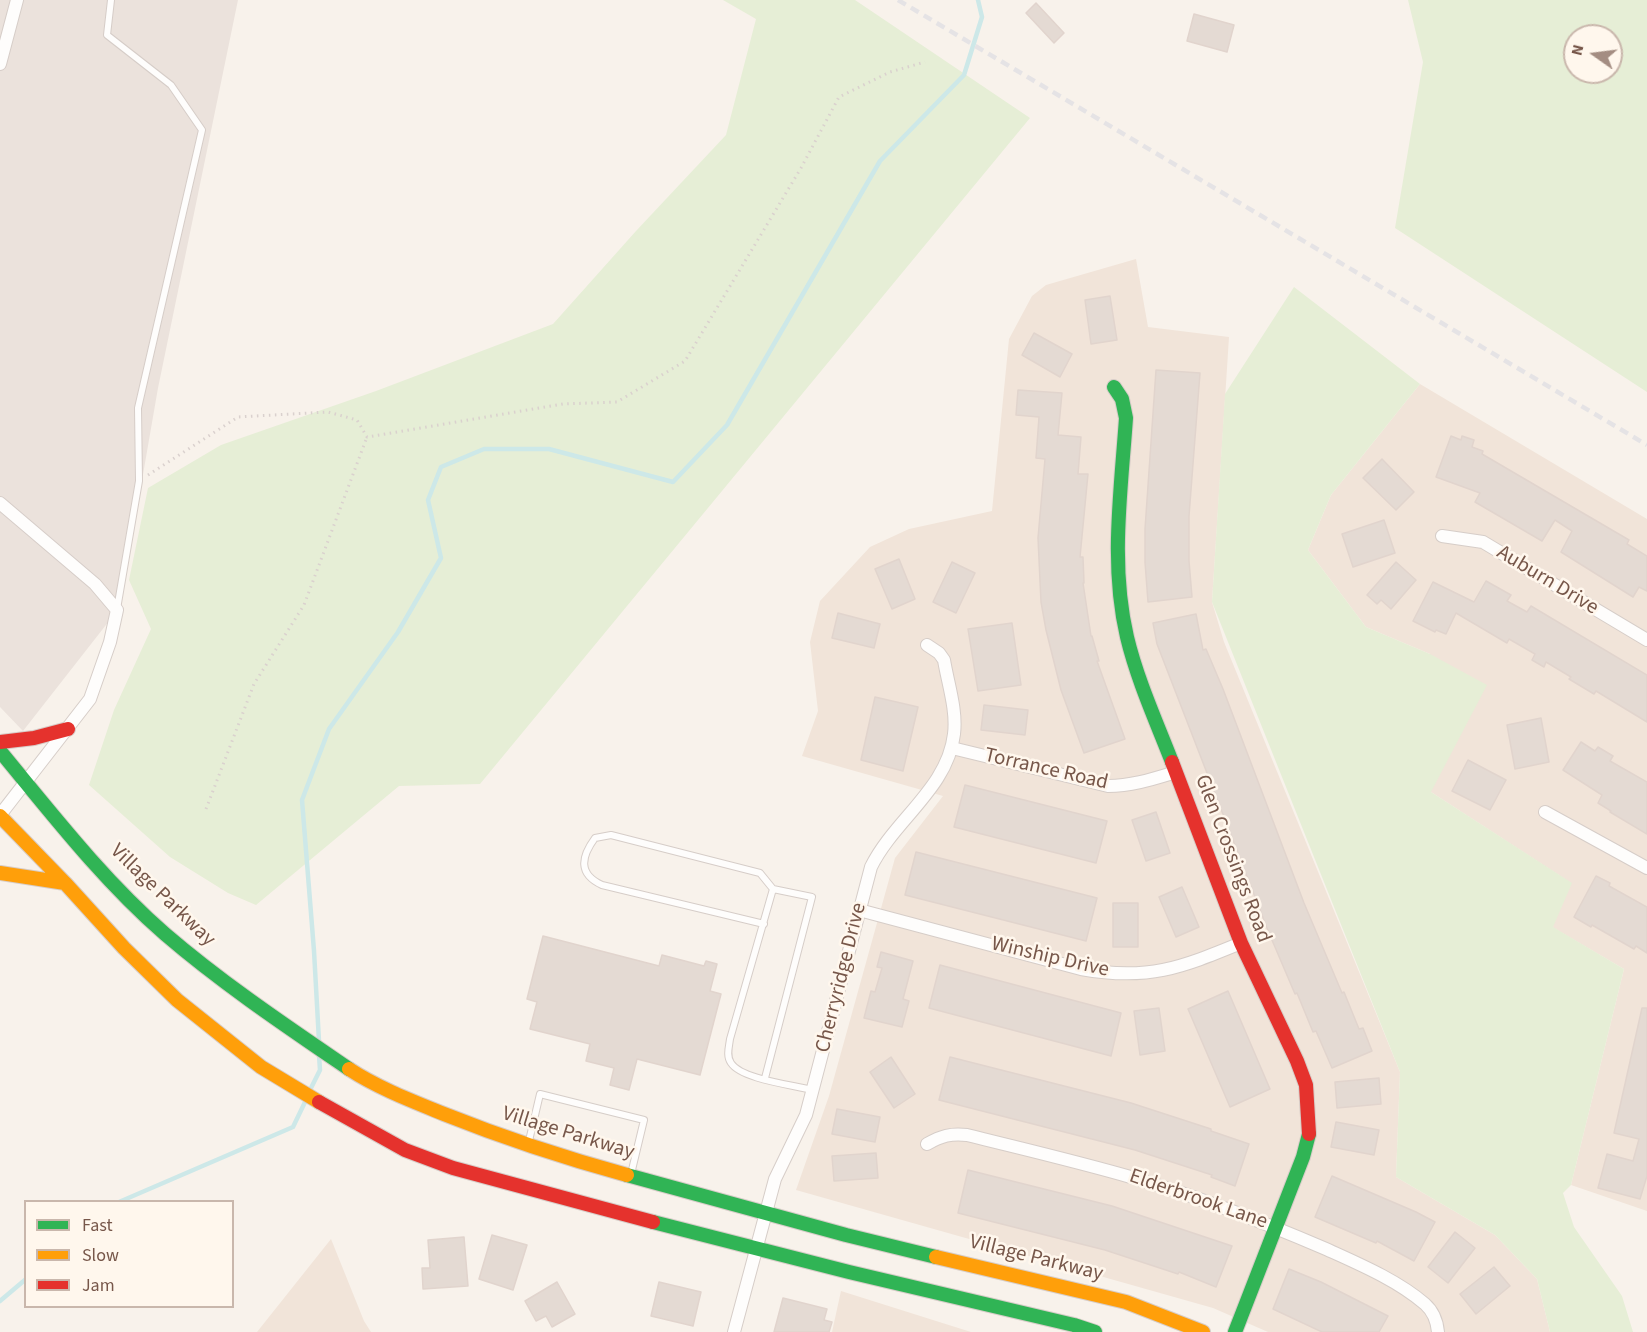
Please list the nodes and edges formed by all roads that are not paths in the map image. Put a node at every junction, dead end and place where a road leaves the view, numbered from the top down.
1 (17, 0) edge
2 (111, 0) edge
3 (0, 64) edge
4 (1114, 387) dead end
5 (0, 503) edge
6 (1442, 536) dead end
7 (117, 610) junction
8 (1647, 640) edge
9 (927, 645) dead end
10 (68, 729) junction
11 (0, 742) edge
12 (951, 748) junction
13 (0, 751) edge
14 (1176, 772) junction
15 (26, 780) junction
16 (1545, 812) dead end
17 (0, 816) edge
18 (1647, 868) edge
19 (0, 873) edge
20 (65, 883) junction
21 (773, 889) junction
22 (859, 910) junction
23 (764, 924) junction
24 (1241, 943) junction
25 (765, 1078) junction
26 (813, 1090) junction
27 (927, 1144) dead end
28 (528, 1145) junction
29 (630, 1176) junction
30 (765, 1213) junction
31 (1276, 1227) junction
32 (755, 1248) junction
33 (734, 1332) edge
34 (1095, 1332) edge
35 (1203, 1332) edge
36 (1235, 1332) edge
37 (1438, 1332) edge

1 - 3 street
2 - 7 lane
4 - 14 main road, Glen Crossings Road
5 - 7 street
6 - 8 street, Auburn Drive
7 - 10 street
9 - 12 street, Cherryridge Drive
10 - 11 main road
10 - 15 street
12 - 14 street, Torrance Road
12 - 22 street, Cherryridge Drive
13 - 15 main road, Village Parkway
14 - 24 main road, Glen Crossings Road
15 - 17 street
15 - 28 main road, Village Parkway
16 - 18 street
17 - 20 main road
19 - 20 main road
20 - 32 main road
21 - 23 lane
21 - 23 lane
21 - 25 lane
22 - 24 street, Winship Drive
22 - 26 street, Cherryridge Drive
23 - 25 lane
24 - 31 main road, Glen Crossings Road
25 - 26 lane
26 - 30 street, Cherryridge Drive
27 - 31 street, Elderbrook Lane
28 - 29 main road, Village Parkway
28 - 29 lane
29 - 30 main road, Village Parkway
30 - 32 street, Cherryridge Drive
30 - 35 main road, Village Parkway
31 - 36 main road, Glen Crossings Road
31 - 37 street, Elderbrook Lane
32 - 33 street, Cherryridge Drive
32 - 34 main road

